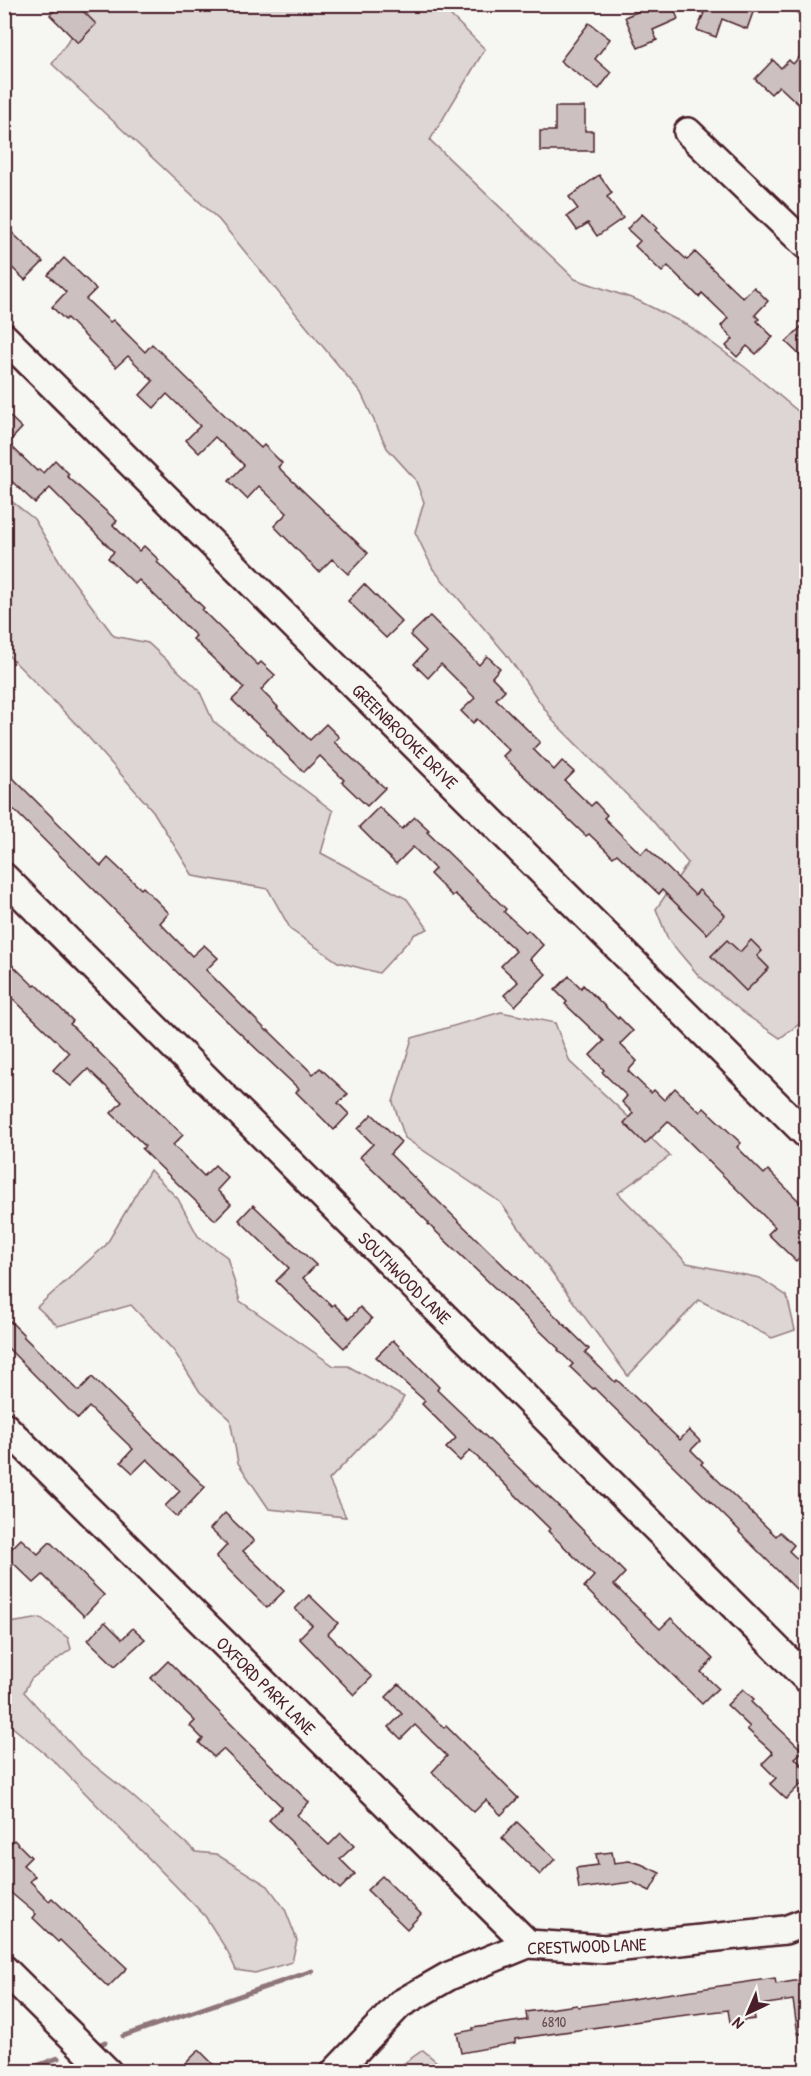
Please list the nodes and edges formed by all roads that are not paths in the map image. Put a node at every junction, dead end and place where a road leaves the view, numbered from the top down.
1 (688, 132) dead end
2 (807, 245) edge
3 (4, 338) edge
4 (4, 877) edge
5 (807, 1134) edge
6 (4, 1426) edge
7 (807, 1678) edge
8 (807, 1922) edge
9 (528, 1944) junction
10 (4, 1969) edge
11 (108, 2072) edge
12 (335, 2072) edge

1 - 2 street
3 - 5 street, GREENBROOKE DRIVE
4 - 7 street, SOUTHWOOD LANE
6 - 9 street, OXFORD PARK LANE
8 - 9 street, CRESTWOOD LANE
9 - 12 street, CRESTWOOD LANE
10 - 11 street

